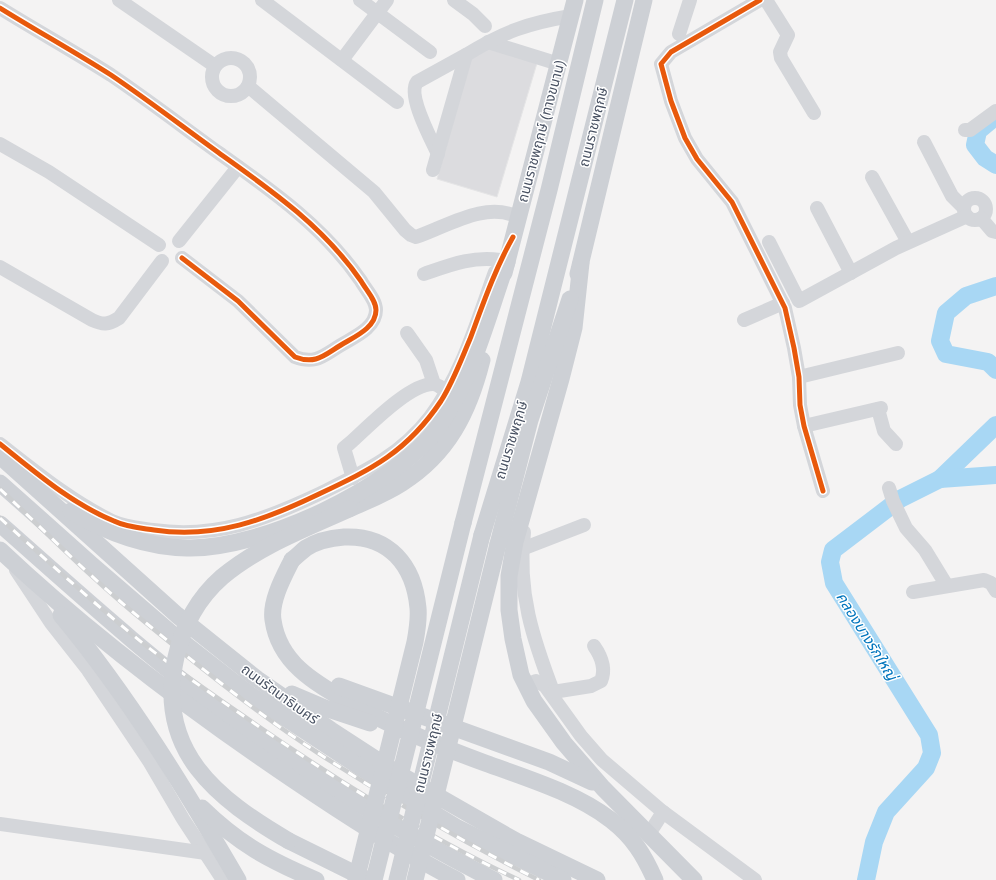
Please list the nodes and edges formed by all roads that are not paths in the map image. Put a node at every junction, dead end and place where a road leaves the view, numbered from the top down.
1 (119, 0) edge
2 (262, 0) edge
3 (360, 0) edge
4 (387, 0) edge
5 (454, 0) edge
6 (467, 0) edge
7 (575, 0) edge
8 (595, 0) edge
9 (625, 0) edge
10 (644, 0) edge
11 (690, 0) edge
12 (760, 0) edge
13 (766, 0) edge
14 (0, 8) edge
15 (377, 13) junction
16 (473, 14) junction
17 (571, 16) junction
18 (485, 26) dead end
19 (679, 34) dead end
20 (488, 42) junction
21 (430, 52) dead end
22 (466, 55) junction
23 (342, 60) junction
24 (558, 64) junction
25 (216, 66) junction
26 (248, 86) junction
27 (397, 102) dead end
28 (996, 111) edge
29 (814, 113) dead end
30 (965, 130) dead end
31 (924, 142) dead end
32 (0, 144) edge
33 (438, 154) junction
34 (238, 167) junction
35 (433, 170) dead end
36 (872, 177) dead end
37 (817, 208) dead end
38 (965, 212) junction
39 (518, 218) junction
40 (981, 218) junction
41 (996, 232) edge
42 (179, 241) junction
43 (769, 242) dead end
44 (908, 242) junction
45 (160, 245) junction
46 (182, 258) junction
47 (162, 261) junction
48 (503, 261) junction
49 (581, 263) junction
50 (0, 267) edge
51 (851, 273) junction
52 (424, 274) dead end
53 (799, 301) junction
54 (784, 305) junction
55 (744, 320) dead end
56 (407, 333) dead end
57 (898, 353) dead end
58 (799, 377) junction
59 (441, 387) junction
60 (804, 426) junction
61 (0, 444) edge
62 (896, 444) dead end
63 (0, 456) edge
64 (20, 475) junction
65 (353, 478) junction
66 (532, 478) junction
67 (0, 483) edge
68 (823, 491) dead end
69 (891, 495) dead end
70 (0, 524) edge
71 (584, 525) dead end
72 (522, 548) junction
73 (4, 554) edge
74 (31, 578) junction
75 (994, 584) edge
76 (947, 586) junction
77 (913, 592) dead end
78 (594, 646) dead end
79 (286, 654) junction
80 (257, 679) junction
81 (526, 685) junction
82 (554, 696) junction
83 (440, 746) junction
84 (603, 788) junction
85 (186, 792) junction
86 (317, 796) junction
87 (663, 812) junction
88 (0, 824) edge
89 (649, 834) junction
90 (206, 853) junction
91 (442, 854) junction
92 (223, 880) edge
93 (238, 880) edge
94 (316, 880) edge
95 (356, 880) edge
96 (368, 880) edge
97 (374, 880) edge
98 (397, 880) edge
99 (415, 880) edge
100 (457, 880) edge
101 (494, 880) edge
102 (562, 880) edge
103 (597, 880) edge
104 (655, 880) edge
105 (694, 880) edge
106 (755, 880) edge

1 - 25 street
2 - 23 street
3 - 15 street
4 - 15 street
5 - 16 street
6 - 16 street
7 - 17 main road, ถนนราชพฤกษ์ (ทางขนาน)
8 - 97 main road, ถนนราชพฤกษ์, bridge
9 - 98 main road, ถนนราชพฤกษ์, bridge
10 - 49 main road
11 - 19 street
12 - 54 street
13 - 29 street
14 - 34 street
15 - 21 street
15 - 23 street
16 - 18 street
17 - 20 street
17 - 24 main road, ถนนราชพฤกษ์ (ทางขนาน)
20 - 22 street
20 - 24 street
22 - 33 street
22 - 33 street
23 - 27 street
24 - 39 main road, ถนนราชพฤกษ์ (ทางขนาน)
25 - 26 street
25 - 26 street
26 - 39 street
28 - 30 street
31 - 38 street
32 - 45 street
33 - 35 street
34 - 42 street
34 - 46 street
36 - 44 street
37 - 51 street
38 - 40 street
38 - 40 street
38 - 44 street
39 - 48 main road, ถนนราชพฤกษ์ (ทางขนาน)
40 - 41 street
42 - 45 street
42 - 46 street
43 - 53 street
44 - 51 street
45 - 47 street
46 - 47 street
47 - 50 street
48 - 52 street
48 - 59 street
48 - 64 main road
48 - 96 main road, bridge
49 - 66 main road
49 - 99 main road, bridge
51 - 53 street
53 - 54 street
54 - 55 street
54 - 58 street
56 - 59 street
57 - 58 street
58 - 60 street
59 - 65 street
59 - 65 street
60 - 62 street
60 - 68 street
61 - 65 street
63 - 64 main road, ถนนรัตนาธิเบศร์
64 - 80 main road, ถนนรัตนาธิเบศร์
66 - 72 street
66 - 81 main road
67 - 102 main road, ถนนรัตนาธิเบศร์
69 - 76 street
70 - 91 main road
71 - 72 street
72 - 82 street
73 - 74 main road
73 - 90 street
74 - 85 main road
74 - 86 main road
75 - 76 street
76 - 77 street
78 - 82 street
79 - 83 main road
79 - 84 main road
79 - 95 main road, bridge
80 - 83 main road
80 - 103 main road, ถนนรัตนาธิเบศร์
81 - 82 street
81 - 84 main road
82 - 87 street
83 - 104 main road
84 - 89 main road
85 - 93 main road
85 - 94 main road
86 - 91 main road
86 - 100 main road
87 - 89 street
87 - 106 street
88 - 90 street
89 - 105 main road
90 - 92 street
91 - 101 main road

